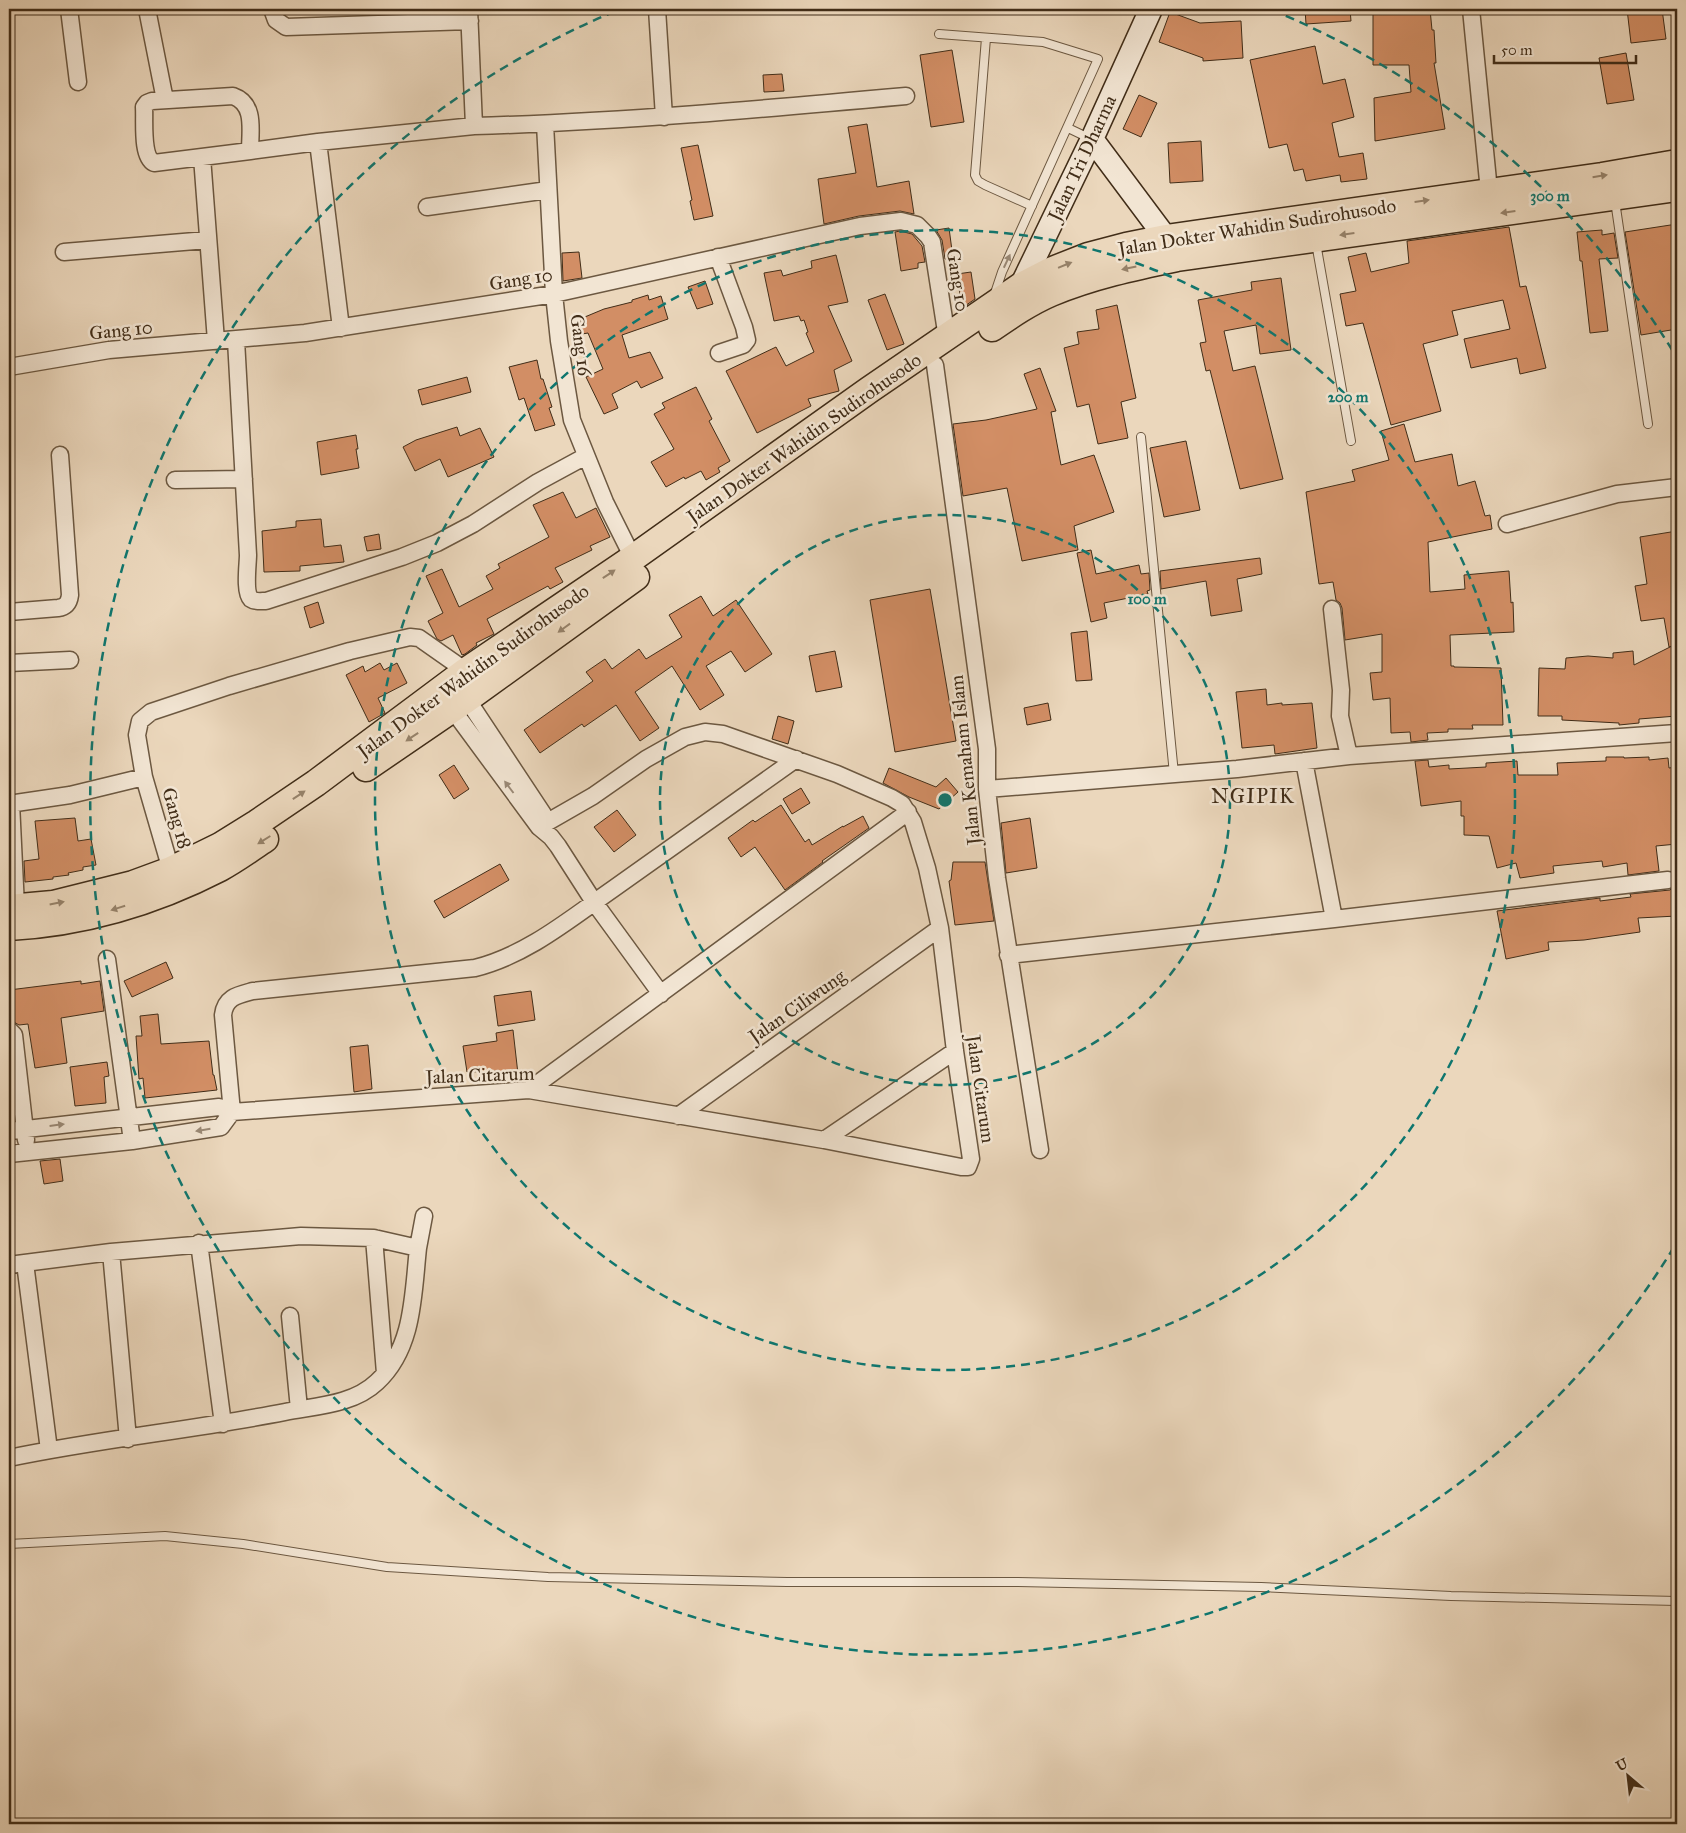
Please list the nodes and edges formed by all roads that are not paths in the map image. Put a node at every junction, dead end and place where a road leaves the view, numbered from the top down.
1 (69, 9) edge
2 (147, 9) edge
3 (272, 9) edge
4 (657, 9) edge
5 (1151, 9) edge
6 (1471, 9) edge
7 (470, 15) edge
8 (938, 34) dead end
9 (986, 38) junction
10 (78, 82) dead end
11 (906, 96) dead end
12 (165, 100) junction
13 (664, 117) junction
14 (545, 124) junction
15 (474, 126) junction
16 (1068, 128) junction
17 (1092, 139) junction
18 (318, 142) junction
19 (250, 150) junction
20 (202, 157) junction
21 (1677, 163) edge
22 (1677, 188) edge
23 (548, 190) junction
24 (1489, 191) junction
25 (1614, 197) junction
26 (1032, 206) junction
27 (427, 207) dead end
28 (1315, 238) junction
29 (207, 240) junction
30 (1171, 248) junction
31 (64, 252) dead end
32 (718, 257) junction
33 (554, 294) junction
34 (1020, 297) junction
35 (991, 307) junction
36 (341, 328) junction
37 (947, 338) junction
38 (236, 340) junction
39 (216, 341) junction
40 (719, 353) dead end
41 (935, 365) junction
42 (9, 367) edge
43 (1648, 424) dead end
44 (1141, 437) dead end
45 (1351, 442) dead end
46 (60, 455) dead end
47 (586, 456) junction
48 (244, 479) junction
49 (175, 480) dead end
50 (1677, 487) edge
51 (1507, 524) dead end
52 (633, 558) junction
53 (1332, 610) dead end
54 (9, 612) edge
55 (70, 660) dead end
56 (9, 664) edge
57 (456, 690) junction
58 (1677, 733) edge
59 (1349, 756) junction
60 (796, 759) junction
61 (1304, 761) junction
62 (1174, 774) junction
63 (144, 777) junction
64 (987, 789) junction
65 (10, 803) edge
66 (908, 812) junction
67 (546, 829) junction
68 (171, 870) junction
69 (1668, 880) dead end
70 (594, 902) junction
71 (11, 914) edge
72 (1334, 919) junction
73 (940, 928) junction
74 (1008, 955) junction
75 (108, 959) dead end
76 (661, 994) junction
77 (9, 1030) edge
78 (955, 1051) junction
79 (529, 1090) junction
80 (232, 1112) junction
81 (129, 1116) junction
82 (678, 1116) junction
83 (16, 1130) edge
84 (824, 1140) junction
85 (132, 1142) junction
86 (1040, 1150) dead end
87 (27, 1152) junction
88 (9, 1154) edge
89 (424, 1216) dead end
90 (374, 1238) junction
91 (199, 1244) junction
92 (418, 1248) junction
93 (111, 1252) junction
94 (26, 1263) junction
95 (9, 1265) edge
96 (290, 1316) dead end
97 (385, 1373) junction
98 (299, 1409) junction
99 (223, 1424) junction
100 (128, 1439) junction
101 (49, 1450) junction
102 (9, 1458) edge
103 (9, 1544) edge
104 (1677, 1601) edge

1 - 10 street
2 - 12 street
3 - 7 street
4 - 13 street
5 - 17 main road, Jalan Tri Dharma
6 - 24 street
7 - 15 street
8 - 9 lane
9 - 16 lane
9 - 26 lane
11 - 13 street
12 - 19 street
12 - 20 street
13 - 14 street
14 - 15 street
14 - 23 street, Gang 16
15 - 18 street
16 - 17 lane
16 - 26 lane
17 - 30 main road
17 - 34 main road, Jalan Tri Dharma
18 - 19 street
18 - 36 street
19 - 20 street
20 - 29 street
24 -> 21 highway, Jalan Dokter Wahidin Sudirohusodo
22 - 25 highway, Jalan Dokter Wahidin Sudirohusodo
23 - 27 street
23 - 33 street, Gang 16
30 -> 24 highway, Jalan Dokter Wahidin Sudirohusodo
25 -> 28 highway, Jalan Dokter Wahidin Sudirohusodo
25 - 43 lane
35 -> 26 lane
28 - 30 highway, Jalan Dokter Wahidin Sudirohusodo
28 - 45 lane
29 - 31 street
29 - 39 street
30 - 34 highway, Jalan Dokter Wahidin Sudirohusodo
32 - 33 street, Gang 10
32 - 37 street, Gang 10
32 - 40 street
33 - 36 street, Gang 10
33 - 47 street, Gang 16
34 - 35 highway, Jalan Dokter Wahidin Sudirohusodo
34 - 41 highway, Jalan Dokter Wahidin Sudirohusodo
35 - 37 highway, Jalan Dokter Wahidin Sudirohusodo
36 - 38 street, Gang 10
37 - 52 highway, Jalan Dokter Wahidin Sudirohusodo
38 - 39 street, Gang 10
38 - 48 street
39 - 42 street, Gang 10
41 -> 57 highway, Jalan Dokter Wahidin Sudirohusodo
41 - 64 street, Jalan Kemaham Islam
44 - 62 lane
46 - 54 street
47 - 48 street
47 - 52 street, Gang 16
48 - 49 street
50 - 51 street
57 -> 52 highway, Jalan Dokter Wahidin Sudirohusodo
53 - 59 street
55 - 56 street
57 - 63 street, Gang 18
57 - 67 street
68 -> 57 highway, Jalan Dokter Wahidin Sudirohusodo
57 -> 71 highway, Jalan Dokter Wahidin Sudirohusodo
58 - 59 street
59 - 61 street
60 - 66 street, Jalan Citarum
60 - 67 street, Jalan Citarum
60 - 70 street
61 - 62 street
61 - 72 street
62 - 64 street
63 - 65 street
63 - 68 street, Gang 18
64 - 74 street, Jalan Kemaham Islam
65 - 71 street
66 - 73 street, Jalan Citarum
66 - 76 street
67 - 70 street
71 -> 68 highway, Jalan Dokter Wahidin Sudirohusodo
69 - 72 street
70 - 76 street
70 - 80 street
72 - 74 street
73 - 78 street, Jalan Citarum
73 - 82 street, Jalan Ciliwung
74 - 86 street, Jalan Kemaham Islam
75 - 81 street
76 - 79 street
77 - 83 street
78 - 84 street
78 - 84 street, Jalan Citarum
79 - 80 street, Jalan Citarum
79 - 82 street, Jalan Citarum
80 - 81 street, Jalan Citarum
80 -> 85 street
83 -> 81 street, Jalan Citarum
81 - 85 street
82 - 84 street, Jalan Citarum
83 - 87 street
85 - 87 street
87 - 88 street
89 - 92 street
90 - 91 street
90 - 92 street
90 - 97 street
91 - 93 street
91 - 99 street
92 - 97 street
93 - 94 street
93 - 100 street
94 - 95 street
94 - 101 street
96 - 98 street
97 - 98 street
98 - 99 street
99 - 100 street
100 - 101 street
101 - 102 street
103 - 104 lane

